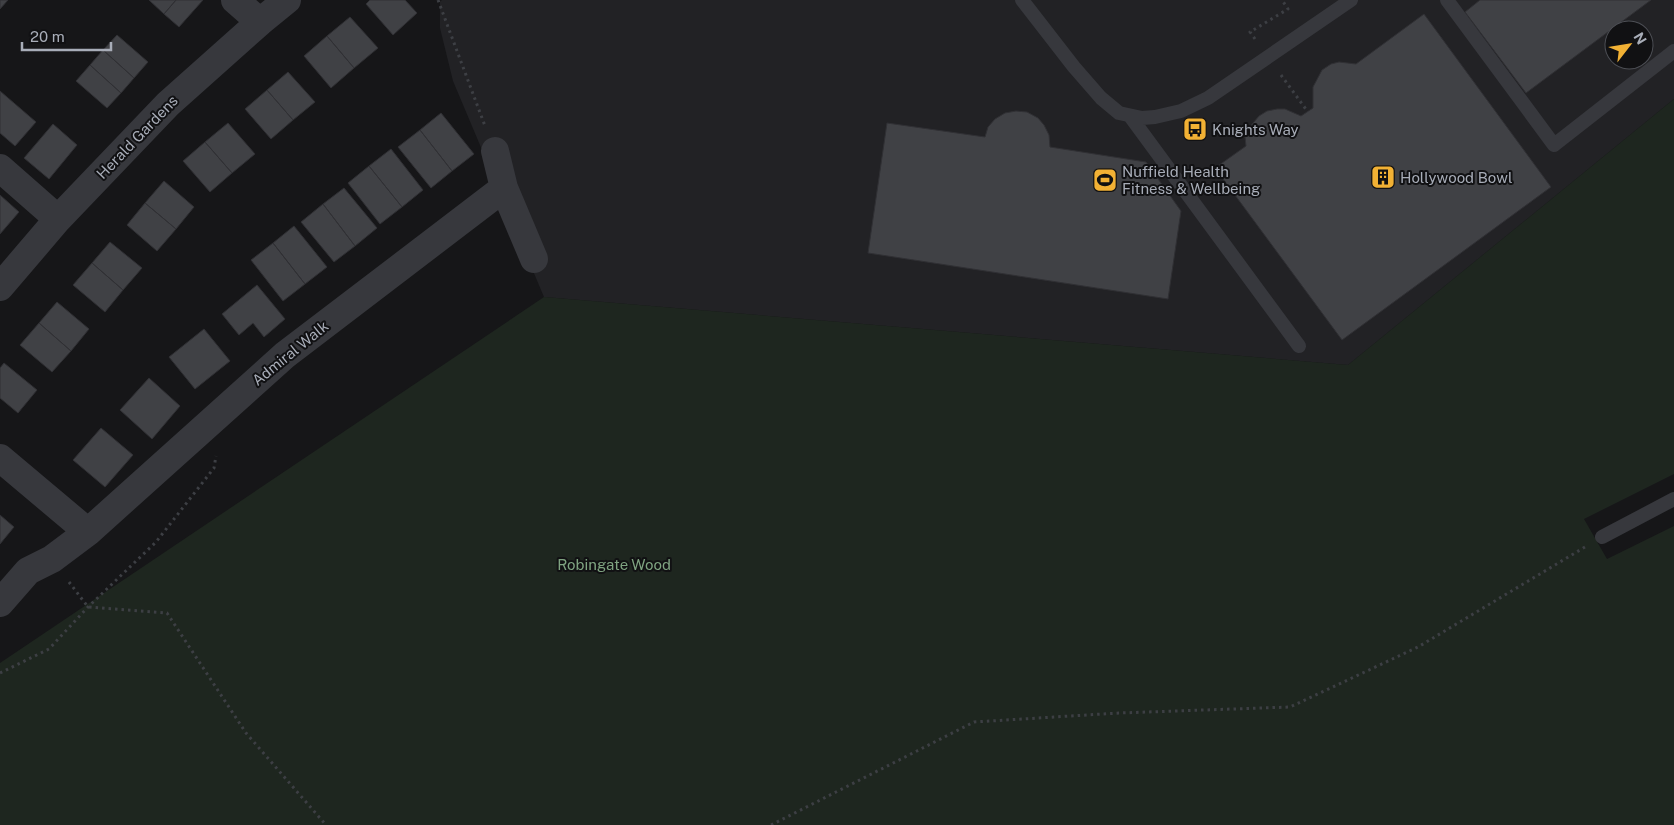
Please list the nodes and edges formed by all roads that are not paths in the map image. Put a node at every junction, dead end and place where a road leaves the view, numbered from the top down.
1 (235, 0) edge
2 (287, 0) edge
3 (1022, 0) edge
4 (1351, 0) edge
5 (1447, 0) edge
6 (260, 22) junction
7 (1674, 51) edge
8 (1130, 116) junction
9 (495, 150) road end
10 (0, 168) edge
11 (504, 188) junction
12 (58, 219) junction
13 (534, 259) dead end
14 (0, 287) edge
15 (1299, 346) dead end
16 (0, 458) edge
17 (1674, 500) edge
18 (88, 532) junction
19 (1602, 537) road end
20 (0, 603) edge

1 - 6 street
2 - 6 street, Herald Gardens
3 - 8 lane
4 - 8 lane
5 - 7 lane
6 - 12 street, Herald Gardens
8 - 15 lane
9 - 11 street
10 - 12 street
11 - 13 street
11 - 18 street, Admiral Walk
12 - 14 street, Herald Gardens
16 - 18 street
17 - 19 lane
18 - 20 street, Admiral Walk

